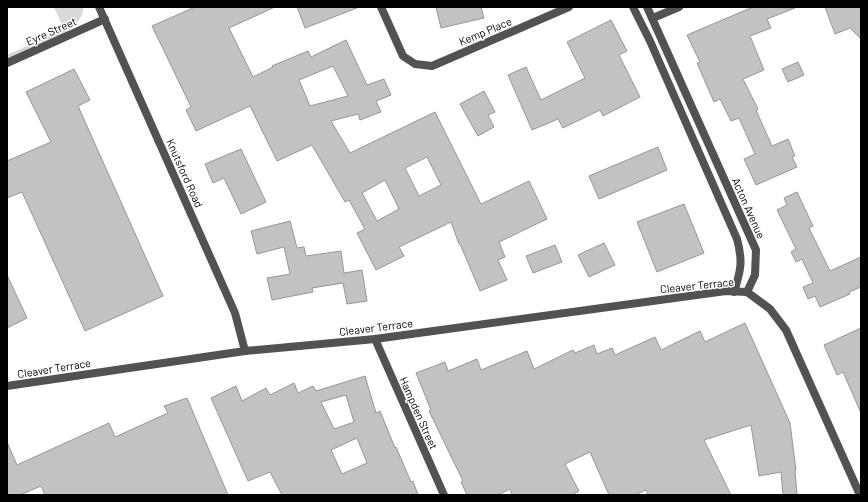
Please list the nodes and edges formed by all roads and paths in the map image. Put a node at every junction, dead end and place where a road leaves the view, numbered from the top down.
1 (100, 7) edge
2 (381, 7) edge
3 (568, 7) edge
4 (633, 7) edge
5 (647, 7) edge
6 (679, 7) edge
7 (654, 18) junction
8 (105, 19) junction
9 (7, 63) edge
10 (734, 292) junction
11 (747, 292) junction
12 (375, 339) junction
13 (244, 351) junction
14 (7, 386) edge
15 (444, 495) edge
16 (860, 495) edge

1 - 8 street, Knutsford Road
2 - 3 street, Kemp Place
4 - 10 street
5 - 7 street, Acton Avenue
6 - 7 street
7 - 11 street, Acton Avenue
8 - 9 street, Eyre Street
8 - 13 street, Knutsford Road
10 - 11 street, Cleaver Terrace
10 - 12 street, Cleaver Terrace
11 - 16 street
12 - 13 street, Cleaver Terrace
12 - 15 street, Hampden Street
13 - 14 street, Cleaver Terrace

